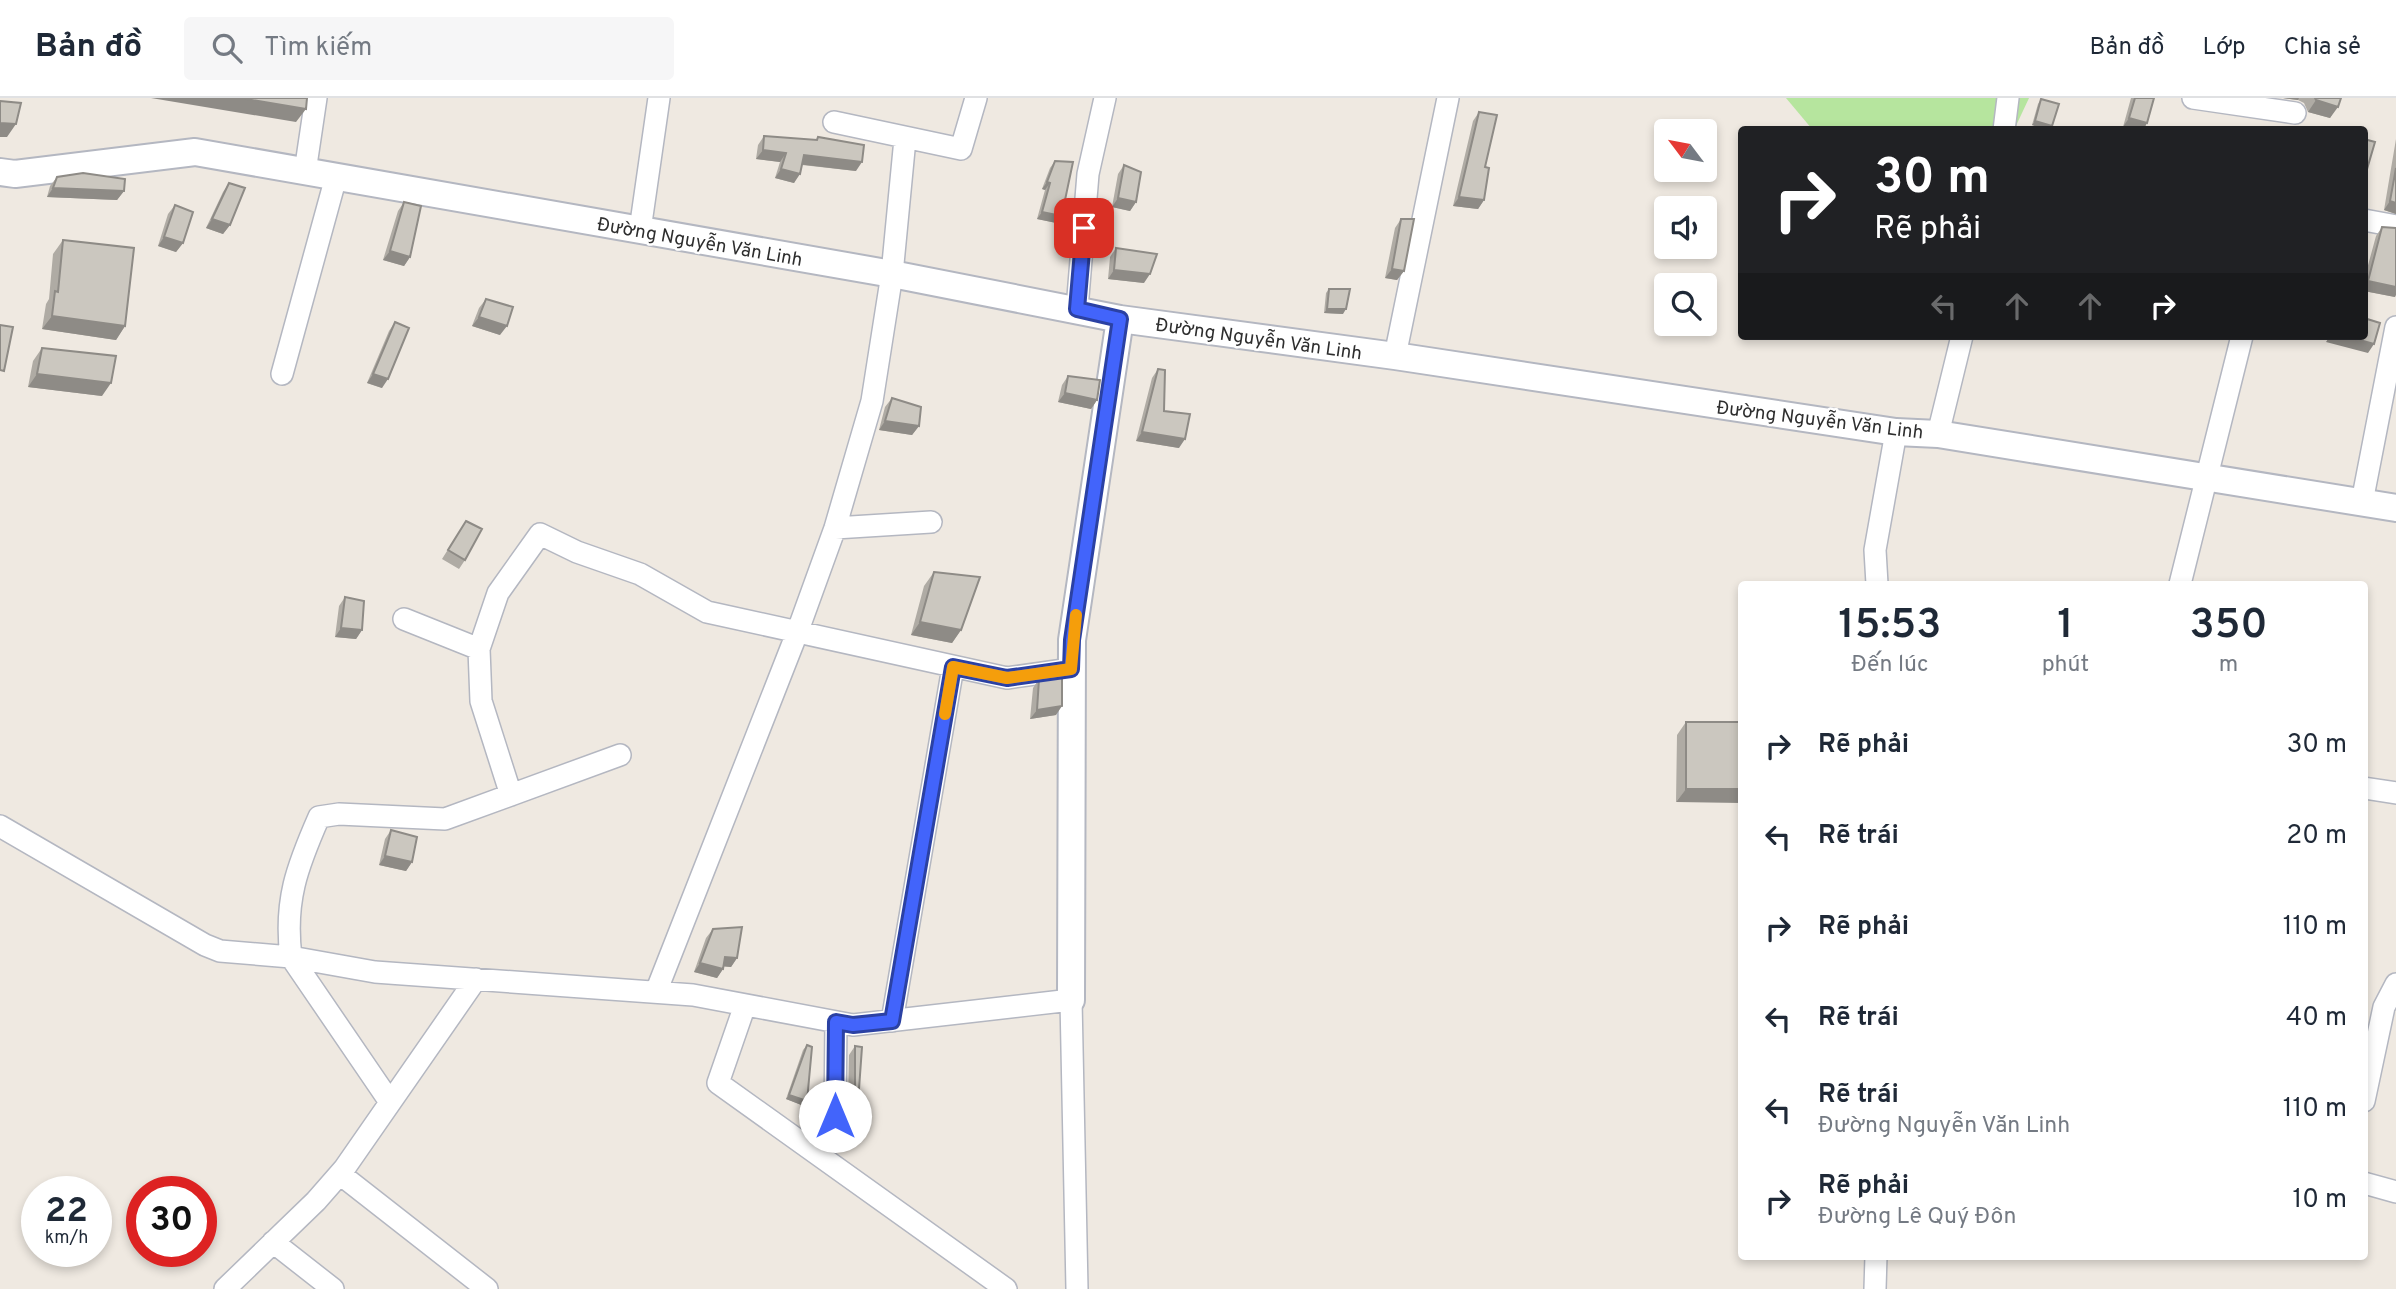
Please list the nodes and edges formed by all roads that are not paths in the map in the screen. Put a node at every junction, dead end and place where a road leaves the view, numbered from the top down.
1 (316, 98) edge
2 (659, 98) edge
3 (976, 98) edge
4 (1105, 98) edge
5 (1447, 98) edge
6 (2008, 98) edge
7 (2193, 98) edge
8 (2294, 113) edge
9 (834, 122) dead end
10 (2004, 126) edge
11 (905, 139) junction
12 (0, 172) edge
13 (305, 172) junction
14 (336, 177) junction
15 (2368, 221) edge
16 (2396, 226) edge
17 (640, 230) junction
18 (892, 274) junction
19 (1077, 309) junction
20 (1120, 319) junction
21 (2396, 327) edge
22 (1961, 340) edge
23 (2241, 340) edge
24 (1395, 356) junction
25 (282, 374) dead end
26 (1896, 432) junction
27 (1938, 434) junction
28 (2208, 477) junction
29 (2362, 502) junction
30 (2396, 508) edge
31 (931, 522) dead end
32 (835, 528) junction
33 (1877, 581) edge
34 (2181, 581) edge
35 (404, 619) dead end
36 (797, 633) junction
37 (479, 649) junction
38 (953, 667) junction
39 (1071, 669) junction
40 (620, 755) dead end
41 (2368, 790) edge
42 (2396, 793) edge
43 (512, 795) junction
44 (0, 825) edge
45 (292, 957) junction
46 (476, 979) junction
47 (2396, 984) edge
48 (656, 992) junction
49 (1070, 1000) junction
50 (745, 1005) junction
51 (892, 1021) junction
52 (836, 1022) junction
53 (2368, 1082) edge
54 (390, 1102) junction
55 (820, 1156) junction
56 (340, 1174) junction
57 (2368, 1184) edge
58 (2396, 1192) edge
59 (273, 1242) junction
60 (1876, 1260) edge
61 (225, 1289) edge
62 (333, 1289) edge
63 (487, 1289) edge
64 (1006, 1289) edge
65 (1077, 1289) edge
66 (1875, 1289) edge

1 - 13 street
2 - 17 street
3 - 11 street
4 - 19 street
5 - 24 street
6 - 10 street
7 - 8 street
9 - 11 street
11 - 18 street
12 - 13 street, Đường Nguyễn Văn Linh
13 - 14 street, Đường Nguyễn Văn Linh
14 - 17 street, Đường Nguyễn Văn Linh
14 - 25 street
15 - 16 street
17 - 18 street, Đường Nguyễn Văn Linh
18 - 19 street, Đường Nguyễn Văn Linh
18 - 32 street
19 - 20 street, Đường Nguyễn Văn Linh
20 - 24 street, Đường Nguyễn Văn Linh
20 - 39 street
21 - 29 street
22 - 27 street
23 - 28 street
24 - 26 street, Đường Nguyễn Văn Linh
26 - 27 street, Đường Nguyễn Văn Linh
26 - 33 street
27 - 28 street, Đường Nguyễn Văn Linh
28 - 29 street, Đường Nguyễn Văn Linh
28 - 34 street
29 - 30 street, Đường Nguyễn Văn Linh
31 - 32 street
32 - 36 street
35 - 37 street
36 - 37 street
36 - 38 street
36 - 48 street
37 - 43 street
38 - 39 street
38 - 51 street
39 - 49 street
40 - 43 street
41 - 42 street
43 - 45 street
44 - 45 street
45 - 46 street
45 - 54 street
46 - 48 street
46 - 54 street
47 - 53 street
48 - 50 street
49 - 51 street
49 - 65 street
50 - 52 street
50 - 55 street
51 - 52 street
52 - 55 street
54 - 56 street
55 - 64 street
56 - 59 street
56 - 63 street
57 - 58 street
59 - 61 street
59 - 62 street
60 - 66 street

